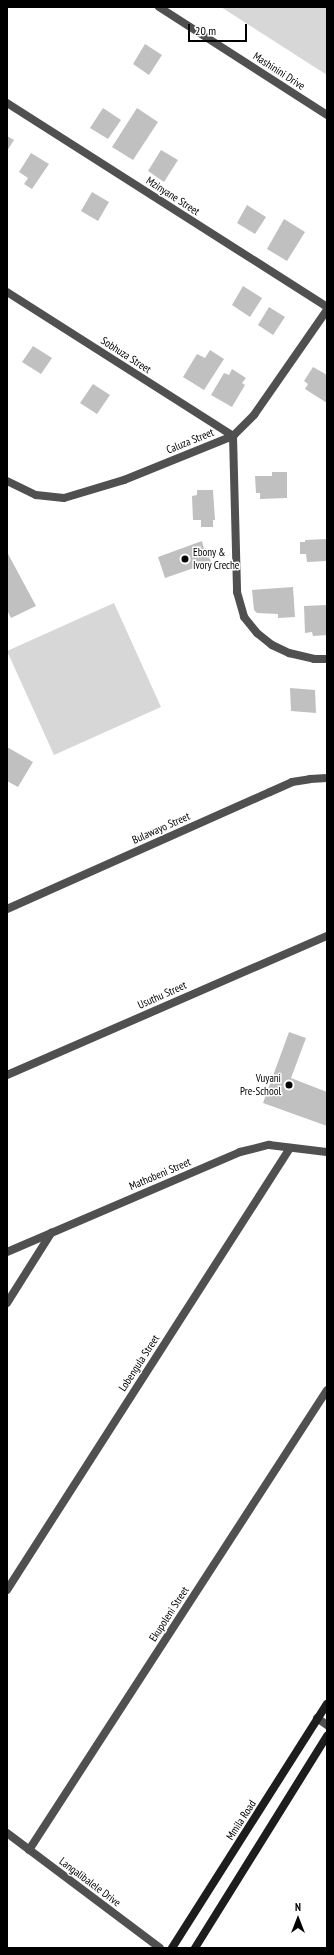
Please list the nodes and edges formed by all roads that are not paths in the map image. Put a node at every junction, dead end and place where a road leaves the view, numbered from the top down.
1 (159, 7) edge
2 (7, 103) edge
3 (327, 115) edge
4 (7, 292) edge
5 (327, 307) edge
6 (327, 310) edge
7 (233, 436) junction
8 (7, 481) edge
9 (327, 659) edge
10 (327, 778) edge
11 (7, 909) edge
12 (327, 936) edge
13 (7, 1075) edge
14 (290, 1148) junction
15 (327, 1152) edge
16 (51, 1233) junction
17 (7, 1252) edge
18 (7, 1303) edge
19 (327, 1390) edge
20 (7, 1576) edge
21 (9, 1587) edge
22 (327, 1704) edge
23 (317, 1718) junction
24 (327, 1725) edge
25 (327, 1736) edge
26 (7, 1833) edge
27 (29, 1850) junction
28 (160, 1948) edge
29 (172, 1948) edge
30 (195, 1948) edge

1 - 3 street, Mashinini Drive
2 - 5 street, Mzinyane Street
4 - 7 street, Sobhuza Street
6 - 7 street, Caluza Street
7 - 8 street, Caluza Street
7 - 9 street
10 - 11 street, Bulawayo Street
12 - 13 street, Usuthu Street
14 - 15 street, Mathobeni Street
14 - 16 street, Mathobeni Street
14 - 21 street, Lobengula Street
16 - 17 street, Mathobeni Street
16 - 18 street
19 - 27 street, Ekupoleni Street
20 - 21 street
22 - 23 main road, Mmila Road
23 - 24 street
23 - 29 main road, Mmila Road
25 - 30 main road
26 - 27 street, Langalibalele Drive
27 - 28 street, Langalibalele Drive

